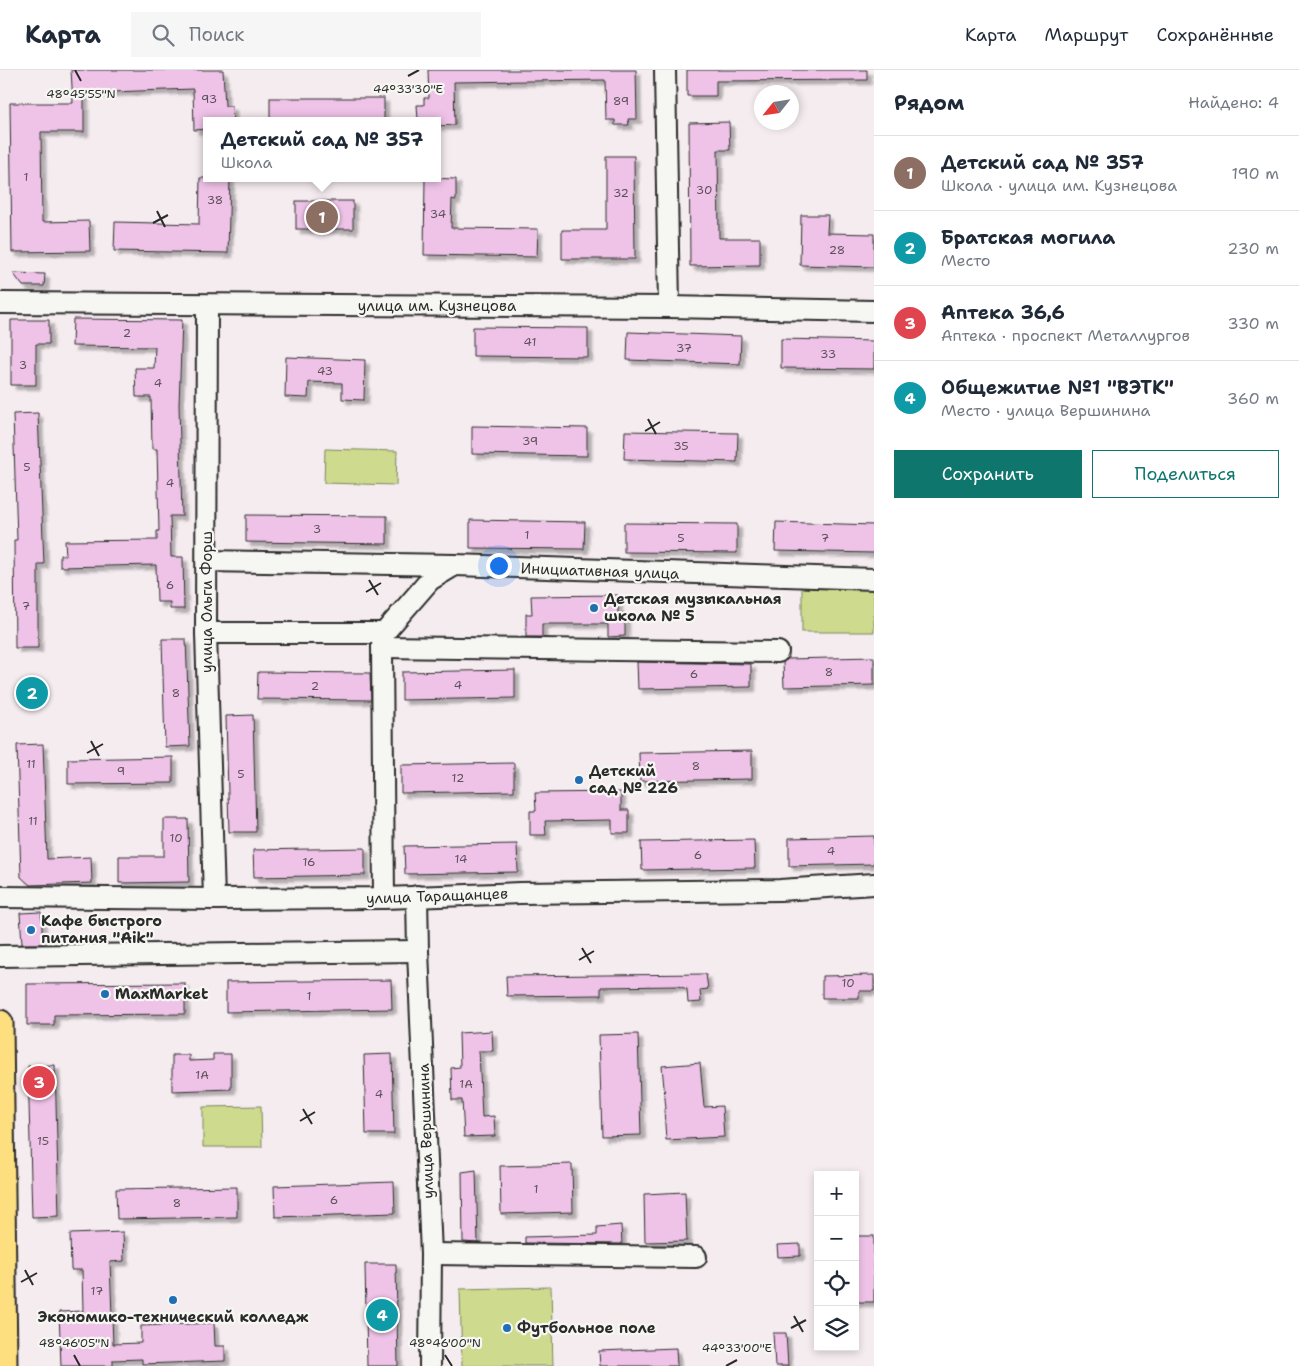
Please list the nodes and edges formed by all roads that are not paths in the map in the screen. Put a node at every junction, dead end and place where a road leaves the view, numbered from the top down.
1 (665, 70) edge
2 (0, 304) edge
3 (207, 304) junction
4 (669, 307) junction
5 (874, 311) edge
6 (207, 561) junction
7 (455, 565) junction
8 (874, 579) edge
9 (206, 633) junction
10 (383, 640) junction
11 (778, 652) dead end
12 (874, 884) edge
13 (417, 896) junction
14 (0, 897) edge
15 (384, 898) junction
16 (214, 900) junction
17 (418, 951) junction
18 (0, 956) edge
19 (0, 1023) edge
20 (431, 1254) junction
21 (696, 1257) dead end
22 (4, 1366) edge
23 (430, 1366) edge

1 - 4 street
2 - 3 street, улица им. Кузнецова
3 - 4 street, улица им. Кузнецова
3 - 6 street, улица Ольги Форш
4 - 5 street, улица им. Кузнецова
6 - 7 street, Инициативная улица
6 - 9 street, улица Ольги Форш
7 - 8 street, Инициативная улица
7 - 10 street
9 - 10 street
9 - 16 street, улица Ольги Форш
10 - 11 street
10 - 15 street
12 - 13 street, улица Таращанцев
13 - 15 street, улица Таращанцев
13 - 17 street, улица Вершинина
14 - 16 street, улица Таращанцев
15 - 16 street, улица Таращанцев
17 - 18 street
17 - 20 street, улица Вершинина
19 - 22 main road
20 - 21 street
20 - 23 street, улица Вершинина

